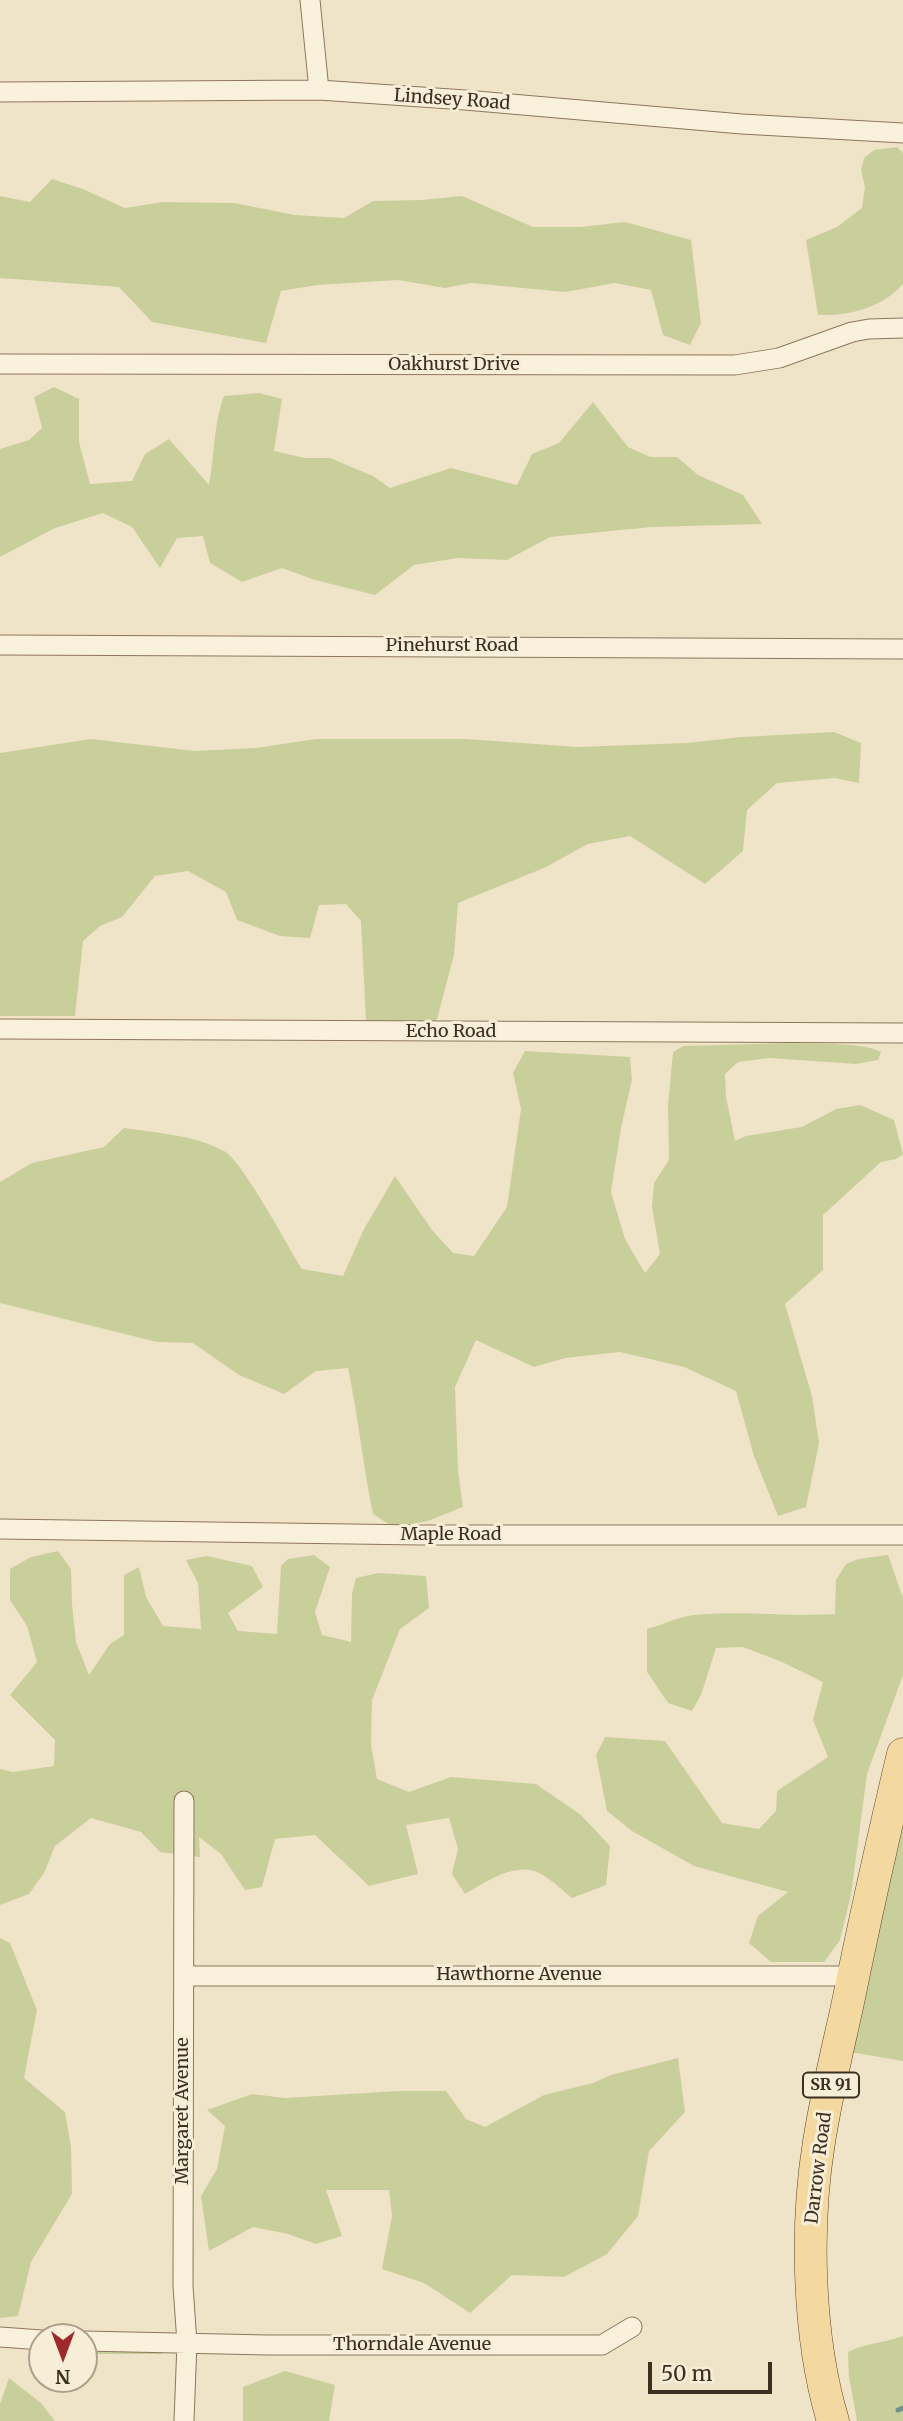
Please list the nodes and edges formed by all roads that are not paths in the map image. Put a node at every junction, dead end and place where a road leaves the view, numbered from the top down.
1 (310, 0) edge
2 (319, 90) junction
3 (0, 92) edge
4 (903, 133) edge
5 (903, 328) edge
6 (0, 364) edge
7 (0, 645) edge
8 (903, 649) edge
9 (0, 1029) edge
10 (903, 1033) edge
11 (0, 1529) edge
12 (903, 1535) edge
13 (903, 1754) edge
14 (184, 1801) dead end
15 (185, 1976) junction
16 (853, 1976) junction
17 (632, 2327) dead end
18 (0, 2337) edge
19 (28, 2339) edge
20 (98, 2341) edge
21 (187, 2343) junction
22 (184, 2421) edge
23 (833, 2421) edge

1 - 2 street
2 - 3 street, Lindsey Road
2 - 4 street, Lindsey Road
5 - 6 street, Oakhurst Drive
7 - 8 street, Pinehurst Road
9 - 10 street, Echo Road
11 - 12 street, Maple Road
13 - 16 main road, Darrow Road / SR 91
14 - 15 street, Margaret Avenue
15 - 16 street, Hawthorne Avenue
15 - 21 street, Margaret Avenue
16 - 23 main road, Darrow Road / SR 91
17 - 21 street, Thorndale Avenue
18 - 19 street
20 - 21 street, Thorndale Avenue
21 - 22 street, Margaret Avenue

